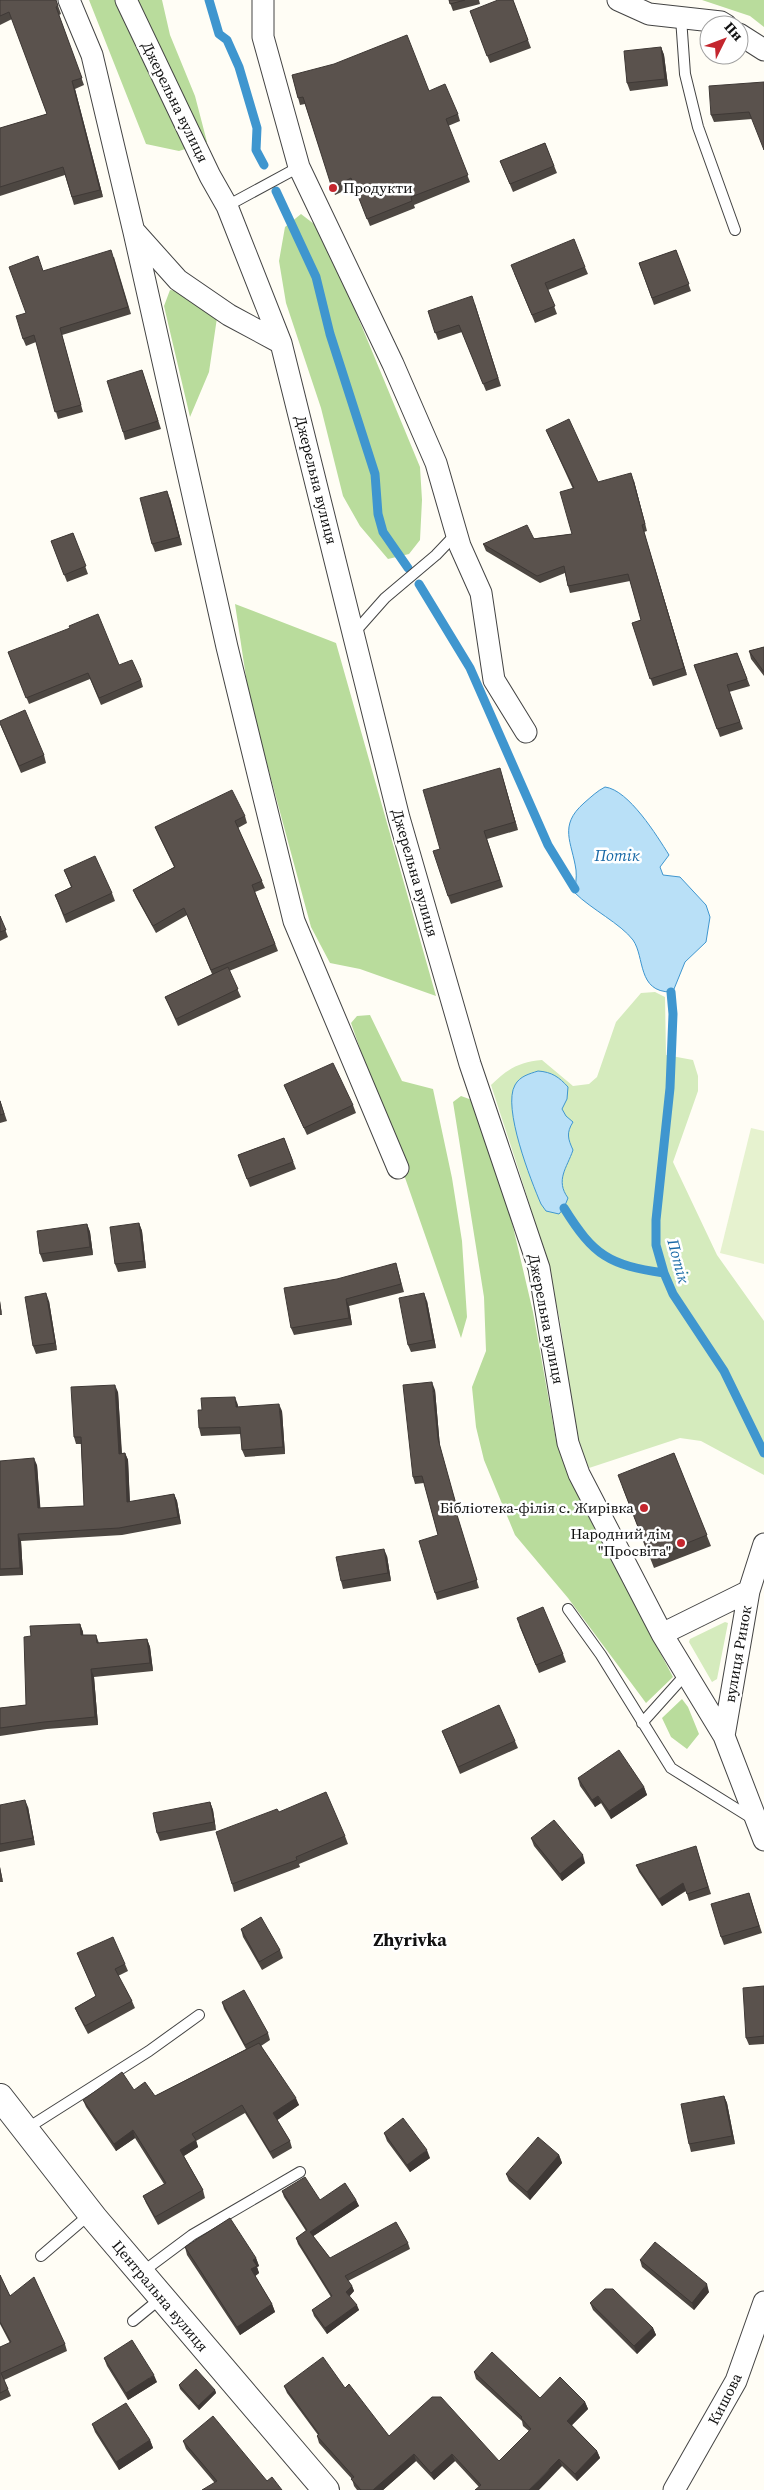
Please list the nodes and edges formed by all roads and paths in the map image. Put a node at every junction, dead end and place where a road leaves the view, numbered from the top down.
1 (69, 0) edge
2 (126, 0) edge
3 (263, 0) edge
4 (618, 0) edge
5 (681, 18) junction
6 (699, 20) edge
7 (749, 40) edge
8 (764, 50) edge
9 (299, 167) junction
10 (227, 206) junction
11 (735, 230) dead end
12 (134, 232) junction
13 (281, 343) junction
14 (457, 533) junction
15 (354, 634) junction
16 (526, 732) dead end
17 (398, 1168) dead end
18 (764, 1544) edge
19 (749, 1591) junction
20 (568, 1608) dead end
21 (662, 1634) junction
22 (686, 1674) junction
23 (642, 1723) junction
24 (724, 1736) junction
25 (762, 1832) edge
26 (199, 2015) dead end
27 (0, 2097) edge
28 (25, 2129) junction
29 (300, 2172) dead end
30 (91, 2214) junction
31 (40, 2256) dead end
32 (141, 2273) junction
33 (162, 2297) junction
34 (764, 2302) edge
35 (133, 2321) dead end
36 (326, 2490) edge
37 (674, 2490) edge

1 - 12 street
2 - 10 street, Джерельна вулиця
3 - 9 street
4 - 5 street
5 - 6 street
5 - 11 lane
7 - 8 street
9 - 10 lane
9 - 14 street
10 - 13 street, Джерельна вулиця
12 - 13 street
12 - 17 street
13 - 15 street, Джерельна вулиця
14 - 15 lane
14 - 16 street
15 - 21 street, Джерельна вулиця
18 - 19 street, вулиця Ринок
19 - 21 street
19 - 24 street, вулиця Ринок
20 - 23 lane
21 - 22 street, Джерельна вулиця
22 - 23 lane
22 - 24 street, Джерельна вулиця
23 - 25 lane
24 - 25 street
26 - 28 lane
27 - 28 street, Центральна вулиця
28 - 30 street, Центральна вулиця
29 - 32 lane
30 - 31 lane
30 - 32 street, Центральна вулиця
32 - 33 street, Центральна вулиця
33 - 35 lane
33 - 36 street, Центральна вулиця
34 - 37 street, Кишова

